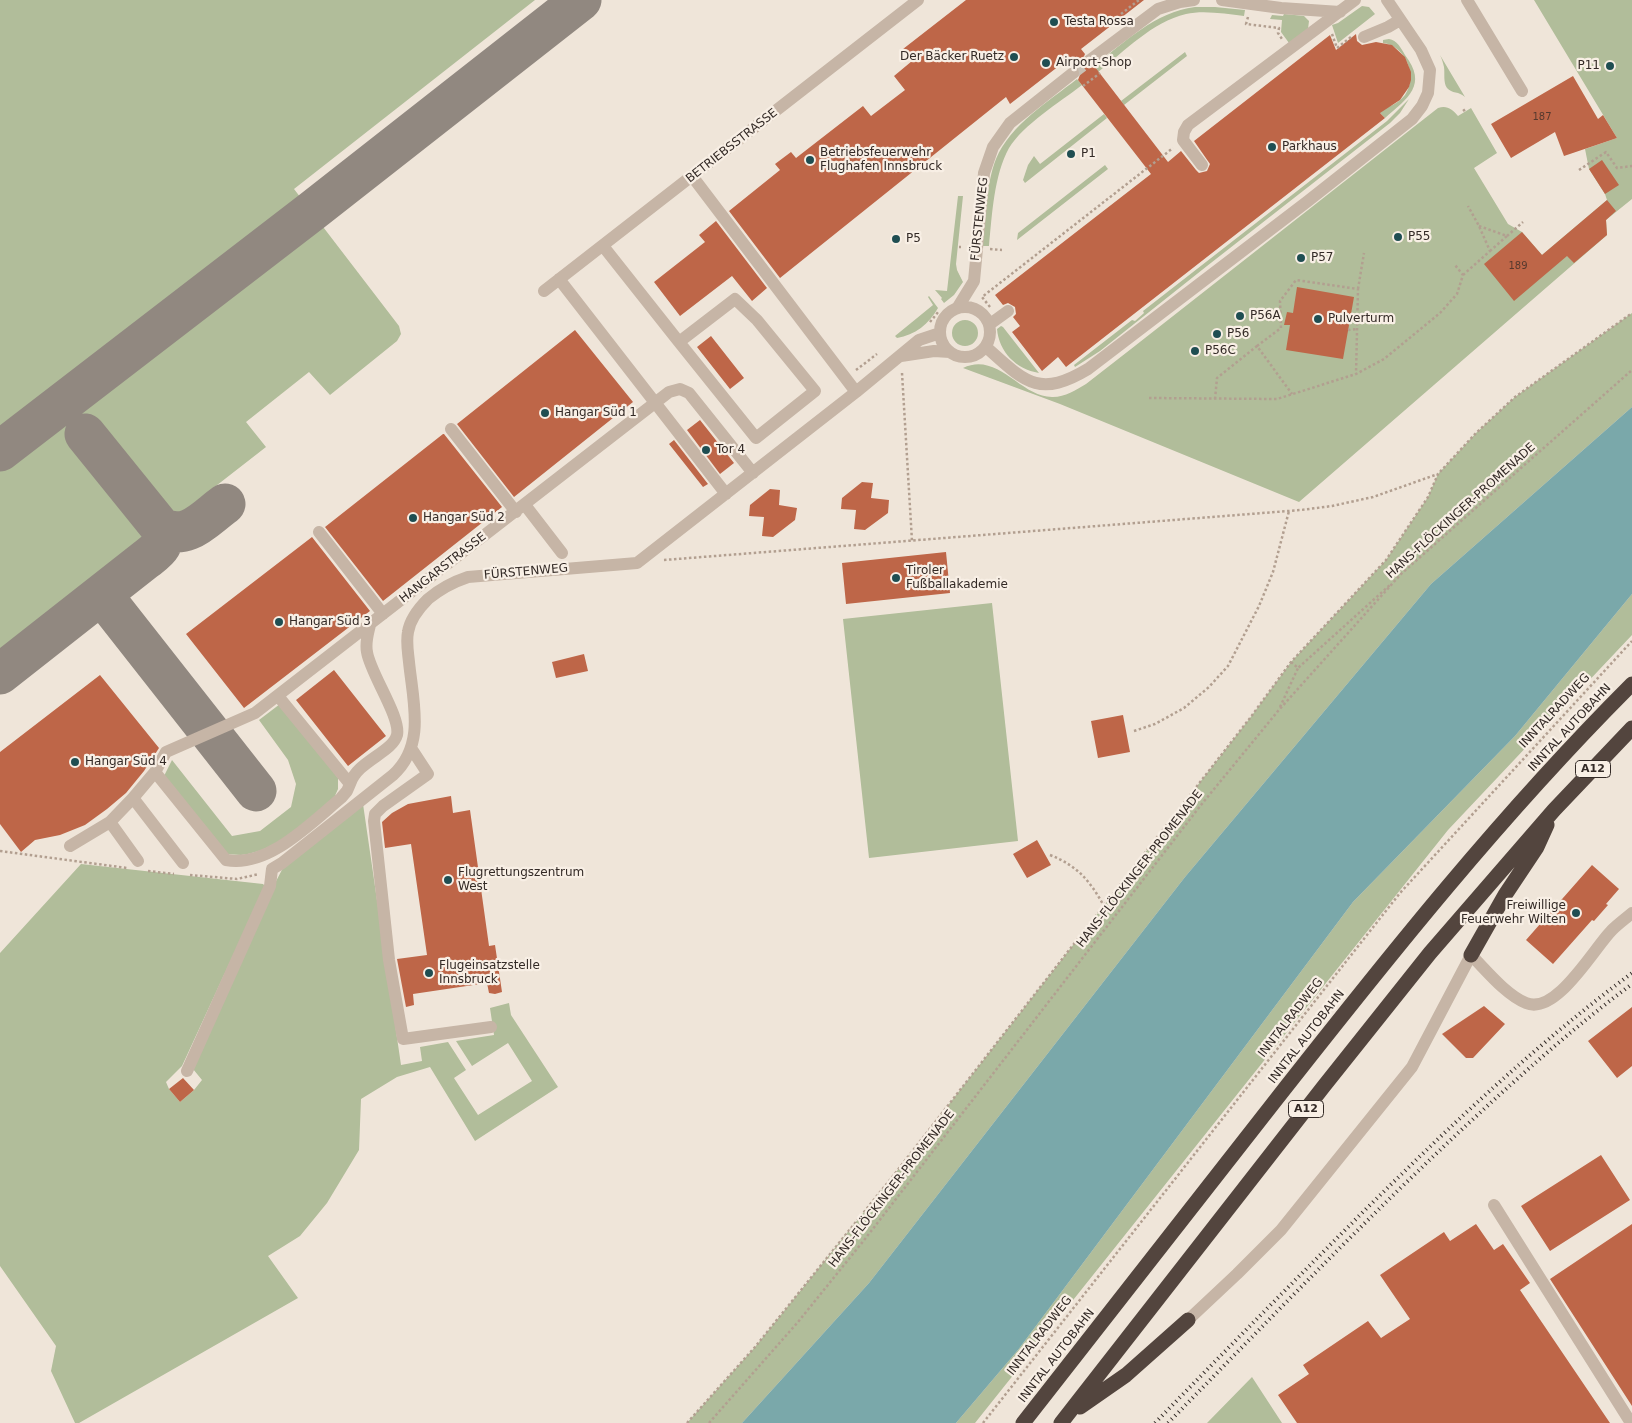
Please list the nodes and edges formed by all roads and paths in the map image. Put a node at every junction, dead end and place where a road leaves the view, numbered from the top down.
1 (918, 0) edge
2 (1138, 0) edge
3 (1194, 0) edge
4 (1222, 0) edge
5 (1355, 0) edge
6 (1387, 0) edge
7 (1467, 0) edge
8 (1340, 12) junction
9 (1121, 14) dead end
10 (1248, 16) dead end
11 (1400, 20) junction
12 (1102, 23) dead end
13 (1105, 27) dead end
14 (1278, 33) dead end
15 (1331, 33) dead end
16 (1364, 37) dead end
17 (1337, 48) dead end
18 (1090, 60) tunnel mouth
19 (1073, 73) tunnel mouth
20 (1100, 73) dead end
21 (1083, 86) dead end
22 (1522, 91) dead end
23 (1467, 108) dead end
24 (1463, 111) dead end
25 (1155, 162) dead end
26 (1202, 166) dead end
27 (1632, 166) edge
28 (1579, 170) dead end
29 (692, 176) junction
30 (1468, 206) dead end
31 (1523, 222) dead end
32 (1479, 226) junction
33 (1507, 236) junction
34 (603, 246) junction
35 (1490, 251) junction
36 (1364, 253) dead end
37 (1455, 265) dead end
38 (1464, 275) junction
39 (559, 279) junction
40 (1358, 289) junction
41 (544, 291) dead end
42 (958, 307) junction
43 (991, 309) dead end
44 (1008, 311) dead end
45 (1632, 313) edge
46 (990, 324) junction
47 (1357, 329) junction
48 (1348, 330) dead end
49 (940, 332) junction
50 (679, 342) junction
51 (1257, 346) junction
52 (986, 347) junction
53 (950, 352) junction
54 (877, 354) dead end
55 (901, 356) junction
56 (1632, 370) edge
57 (853, 372) dead end
58 (1356, 374) junction
59 (856, 392) junction
60 (1292, 394) junction
61 (1149, 398) dead end
62 (1215, 399) junction
63 (655, 402) junction
64 (451, 429) dead end
65 (753, 473) junction
66 (1438, 474) junction
67 (726, 494) junction
68 (521, 508) junction
69 (1288, 511) junction
70 (319, 532) dead end
71 (912, 541) junction
72 (562, 553) dead end
73 (637, 562) junction
74 (1401, 574) junction
75 (384, 614) junction
76 (370, 625) junction
77 (1632, 641) edge
78 (1292, 662) junction
79 (1298, 668) junction
80 (1632, 684) edge
81 (278, 696) junction
82 (1278, 711) junction
83 (1632, 728) edge
84 (1134, 731) dead end
85 (411, 748) junction
86 (155, 772) junction
87 (350, 784) junction
88 (133, 798) junction
89 (1554, 810) junction
90 (110, 822) junction
91 (70, 846) dead end
92 (1050, 855) dead end
93 (138, 861) dead end
94 (183, 863) dead end
95 (1104, 906) junction
96 (1632, 913) edge
97 (1471, 955) junction
98 (491, 1027) dead end
99 (187, 1071) dead end
100 (1494, 1206) dead end
101 (1188, 1320) joint
102 (1064, 1420) edge
103 (686, 1423) edge
104 (709, 1423) edge
105 (983, 1423) edge
106 (1023, 1423) edge
107 (1632, 1423) edge

1 - 29 street, BETRIEBSSTRASSE
2 - 9 path
3 - 18 street
4 - 8 street
5 - 8 street
6 - 11 street
7 - 22 street
8 - 26 street
10 - 14 path
11 - 16 street
11 - 52 street
12 - 13 path
15 - 17 path
19 - 42 street, FÜRSTENWEG
20 - 21 path
23 - 24 path
25 - 43 path
27 - 28 path
29 - 34 street, BETRIEBSSTRASSE
29 - 59 street
30 - 32 path
31 - 33 path
32 - 33 path
32 - 35 path
33 - 35 path
34 - 39 street, BETRIEBSSTRASSE
34 - 50 street
35 - 38 path
36 - 40 path
37 - 38 path
38 - 58 path
39 - 41 street, BETRIEBSSTRASSE
39 - 63 street
40 - 47 path
40 - 51 path
42 - 46 street
42 - 49 street
44 - 46 street
45 - 66 path
46 - 52 street
47 - 48 path
47 - 58 path
49 - 53 street
49 - 55 street
50 - 50 street
51 - 60 path
51 - 62 path
52 - 53 street
53 - 55 street
54 - 57 path
55 - 59 street
55 - 71 path
56 - 74 path, HANS-FLÖCKINGER-PROMENADE
58 - 60 path
59 - 65 street
60 - 62 path
61 - 62 path
63 - 65 street, HANGARSTRASSE
63 - 67 street
63 - 68 street, HANGARSTRASSE
64 - 68 street
65 - 67 street
66 - 69 path
66 - 78 path
67 - 73 street
68 - 72 street
68 - 75 street, HANGARSTRASSE
69 - 71 path
69 - 84 path
70 - 75 street
71 - 73 path
73 - 85 street, FÜRSTENWEG
74 - 79 path
74 - 82 path, HANS-FLÖCKINGER-PROMENADE
75 - 76 street, HANGARSTRASSE
76 - 81 street, HANGARSTRASSE
76 - 87 street
77 - 105 path, INNTALRADWEG
78 - 79 path
78 - 95 path
79 - 82 path
80 - 106 highway, INNTAL AUTOBAHN / A12
81 - 86 street, HANGARSTRASSE
81 - 87 street
82 - 104 path, HANS-FLÖCKINGER-PROMENADE
83 - 89 highway, A12
85 - 98 street
85 - 99 street, FÜRSTENWEG
86 - 87 street
86 - 88 street, HANGARSTRASSE
88 - 90 street, HANGARSTRASSE
88 - 94 street
89 - 97 highway
89 - 102 highway, A12
90 - 91 street, HANGARSTRASSE
90 - 93 street
92 - 95 path
95 - 103 path
96 - 97 street
97 - 101 street
100 - 107 street
101 - 102 highway

